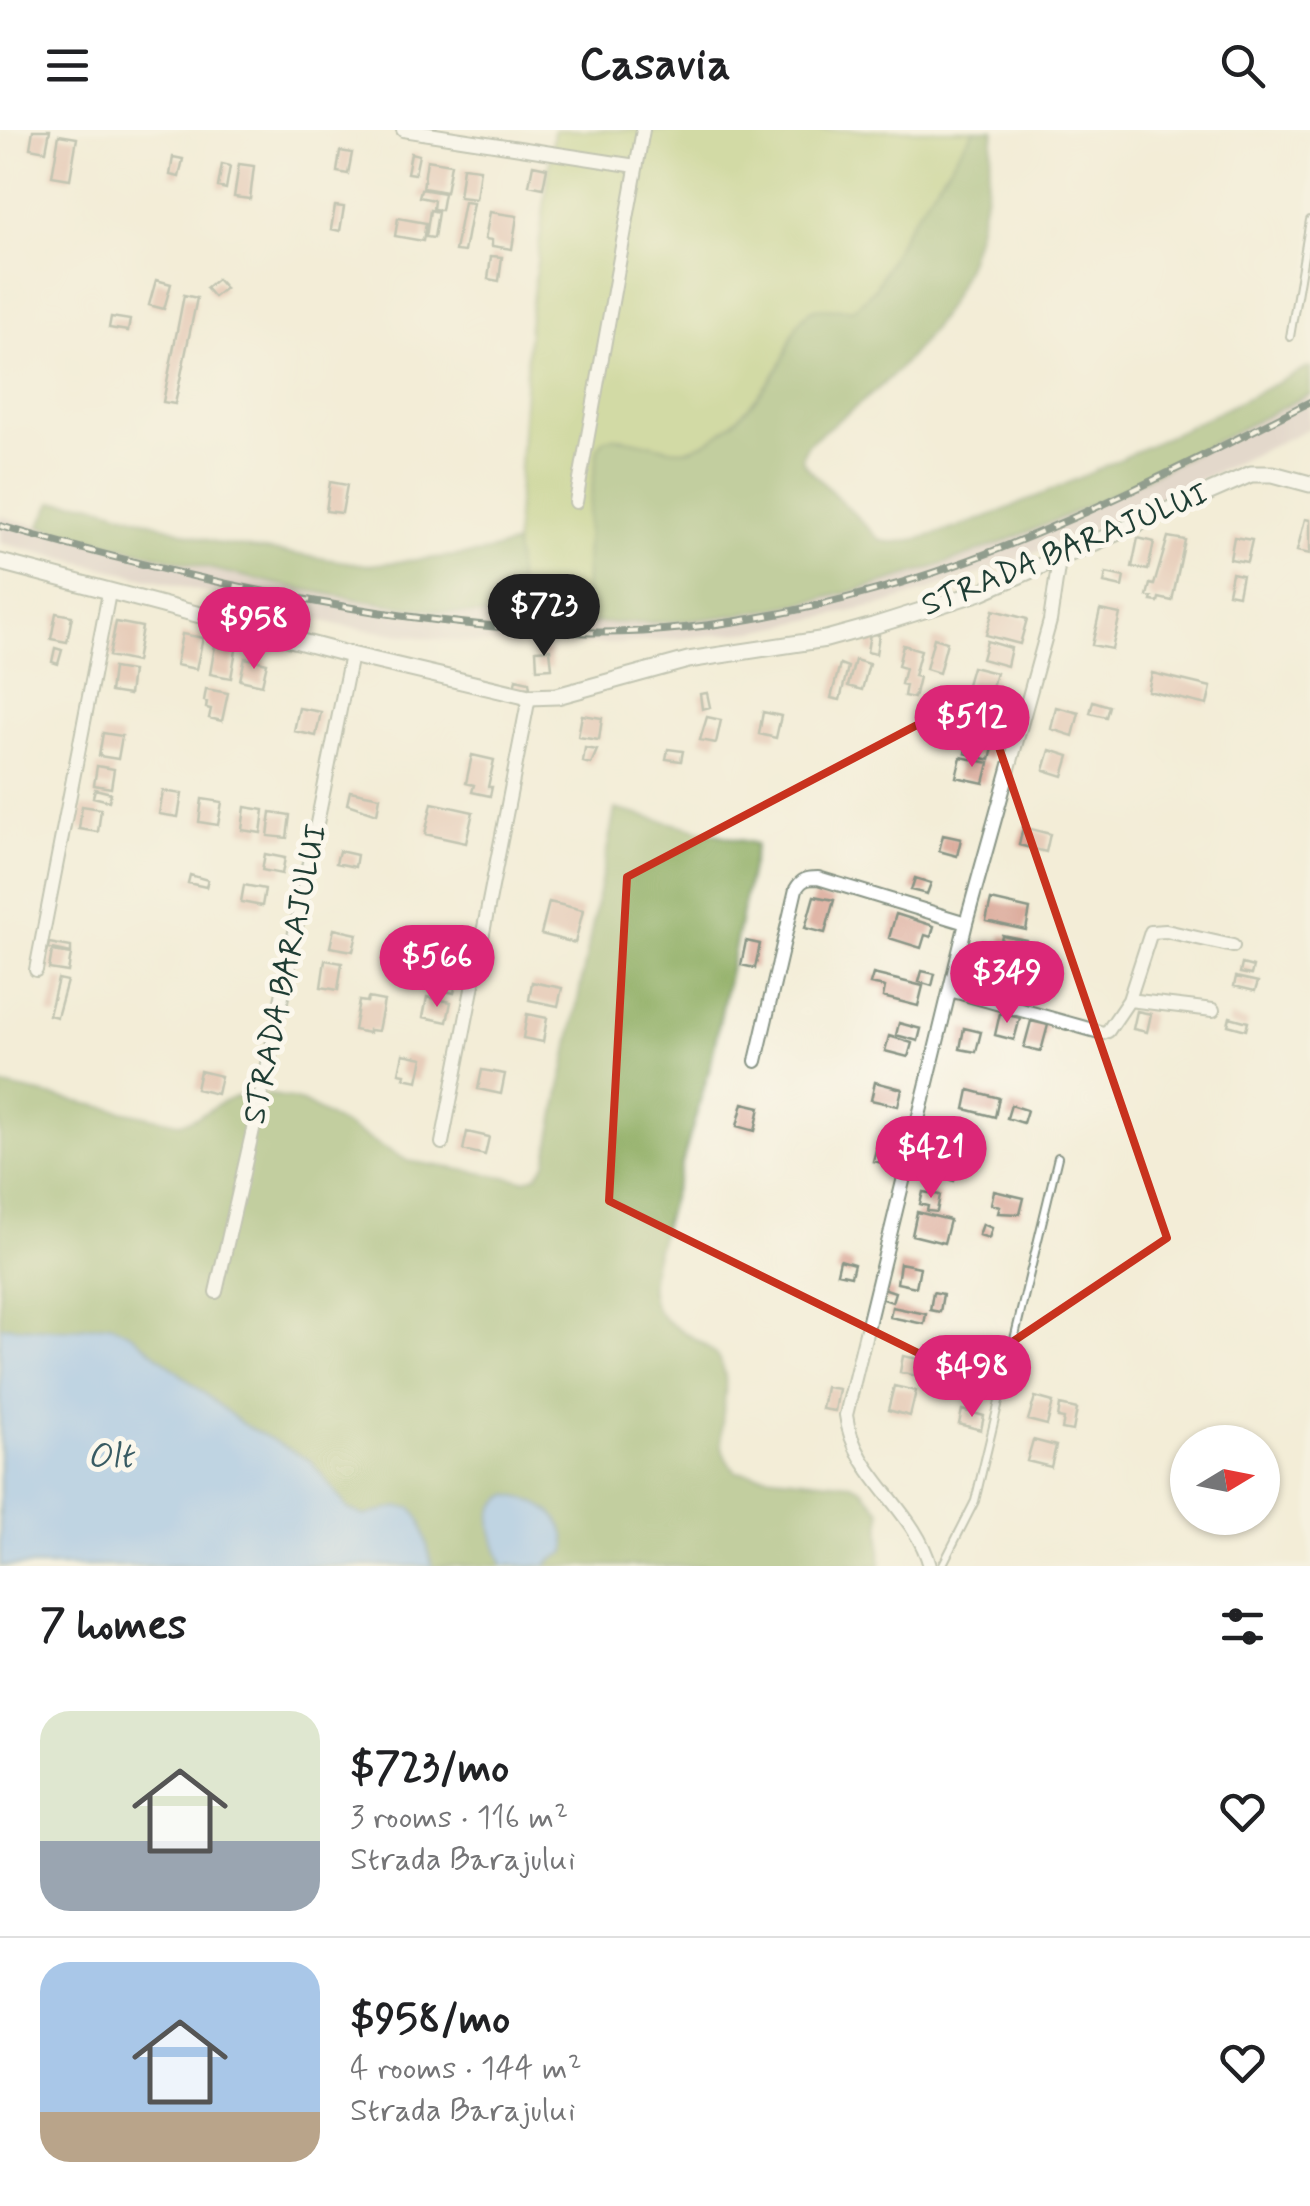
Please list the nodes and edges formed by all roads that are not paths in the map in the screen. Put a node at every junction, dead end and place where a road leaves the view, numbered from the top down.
1 (403, 130) edge
2 (643, 130) edge
3 (636, 166) junction
4 (1310, 220) edge
5 (1290, 337) dead end
6 (1310, 484) edge
7 (576, 502) dead end
8 (1060, 560) junction
9 (0, 562) edge
10 (109, 593) junction
11 (351, 656) junction
12 (529, 697) junction
13 (966, 923) junction
14 (1233, 946) dead end
15 (36, 970) dead end
16 (950, 990) junction
17 (1129, 1000) junction
18 (1213, 1010) dead end
19 (756, 1060) dead end
20 (442, 1142) dead end
21 (1058, 1157) dead end
22 (216, 1292) dead end
23 (930, 1566) edge
24 (942, 1566) edge

1 - 3 street
2 - 3 street
3 - 7 street
4 - 5 lane
6 - 8 street, STRADA BARAJULUI
8 - 12 street, STRADA BARAJULUI
8 - 13 street
9 - 10 street, STRADA BARAJULUI
10 - 11 street, STRADA BARAJULUI
10 - 15 street
11 - 12 street, STRADA BARAJULUI
11 - 22 street, STRADA BARAJULUI
12 - 20 street
13 - 16 street
13 - 19 street
14 - 17 street
16 - 17 street
16 - 23 street
17 - 18 street
21 - 24 lane

